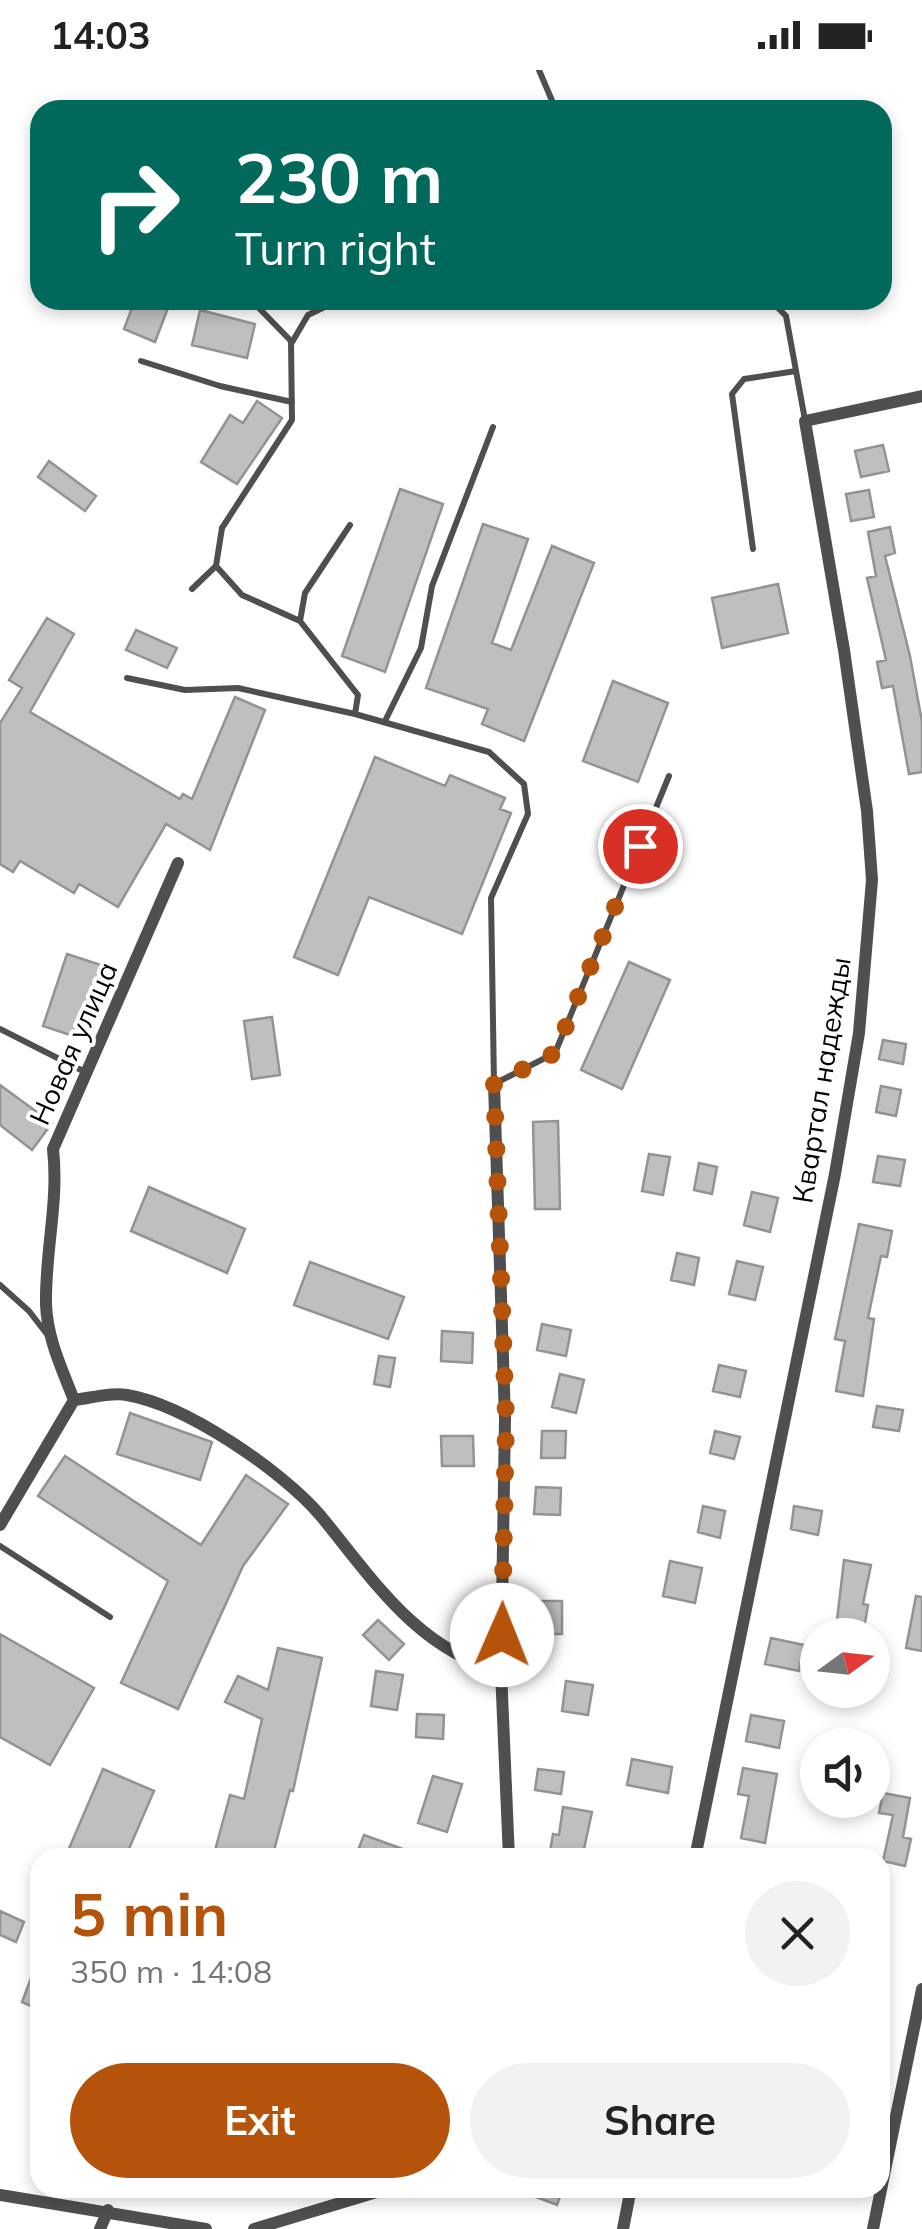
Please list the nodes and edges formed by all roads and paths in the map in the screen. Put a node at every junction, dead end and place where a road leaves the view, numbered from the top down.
1 (538, 70) edge
2 (552, 100) edge
3 (261, 310) edge
4 (318, 310) edge
5 (780, 310) edge
6 (291, 341) junction
7 (141, 361) dead end
8 (796, 370) junction
9 (922, 396) edge
10 (292, 404) junction
11 (805, 421) junction
12 (492, 427) dead end
13 (350, 525) dead end
14 (753, 550) dead end
15 (216, 566) junction
16 (192, 589) dead end
17 (300, 621) junction
18 (127, 678) dead end
19 (354, 714) junction
20 (384, 721) junction
21 (668, 776) dead end
22 (178, 863) dead end
23 (0, 1029) edge
24 (88, 1073) junction
25 (494, 1084) junction
26 (0, 1285) edge
27 (50, 1338) junction
28 (74, 1400) junction
29 (0, 1525) edge
30 (0, 1546) edge
31 (110, 1617) dead end
32 (501, 1671) junction
33 (509, 1848) edge
34 (697, 1848) edge
35 (922, 1988) edge
36 (890, 2145) edge
37 (0, 2196) edge
38 (357, 2198) edge
39 (629, 2198) edge
40 (879, 2198) edge
41 (108, 2210) junction
42 (100, 2229) edge
43 (206, 2229) edge
44 (254, 2229) edge
45 (623, 2229) edge
46 (873, 2229) edge

1 - 2 lane
3 - 6 lane
4 - 6 lane
5 - 8 lane
6 - 10 lane
7 - 10 lane
8 - 11 lane
8 - 14 lane
9 - 11 street
10 - 15 lane
11 - 34 street, Квартал надежды
12 - 20 lane
13 - 17 lane
15 - 16 lane
15 - 17 lane
17 - 19 lane
18 - 19 lane
19 - 20 lane
20 - 25 lane
21 - 25 lane
22 - 24 street, Новая улица
23 - 24 lane
24 - 27 street, Новая улица
25 - 32 street
26 - 27 lane
27 - 28 street, Новая улица
28 - 29 street
28 - 32 street
30 - 31 lane
32 - 33 street
35 - 36 street
37 - 41 street
38 - 44 street
39 - 45 street
40 - 46 street
41 - 42 street
41 - 43 street

